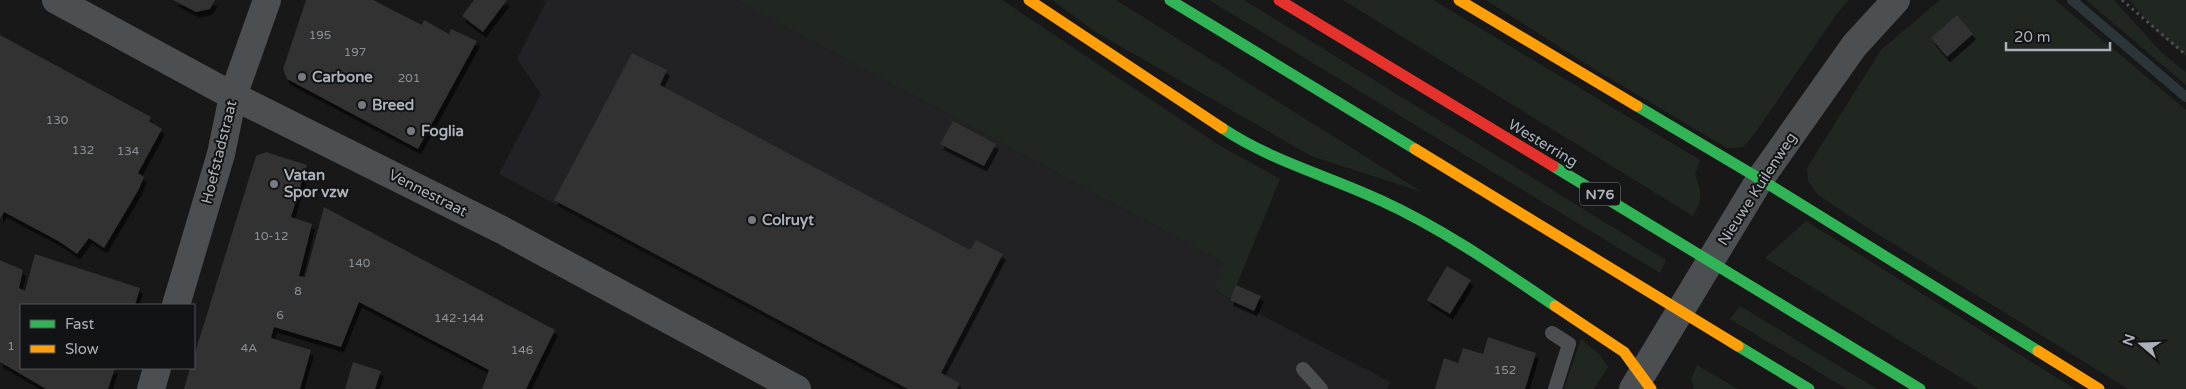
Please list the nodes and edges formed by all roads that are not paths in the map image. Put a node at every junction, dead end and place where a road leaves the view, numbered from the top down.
1 (56, 0) edge
2 (267, 0) edge
3 (1029, 0) edge
4 (1170, 0) edge
5 (1279, 0) edge
6 (1459, 0) edge
7 (1896, 0) edge
8 (233, 96) junction
9 (1760, 179) junction
10 (176, 304) edge
11 (1552, 333) dead end
12 (157, 369) edge
13 (1303, 369) dead end
14 (1642, 384) edge
15 (151, 389) edge
16 (797, 389) edge
17 (1321, 389) edge
18 (1555, 389) edge
19 (1809, 389) edge
20 (1920, 389) edge
21 (2099, 389) edge

1 - 8 street, Vennestraat
2 - 8 street, Hoefstadstraat
3 - 14 highway
4 - 19 highway, bridge
5 - 20 highway, Westerring / N76, bridge
6 - 9 highway
7 - 9 street, Nieuwe Kuilenweg
8 - 10 street, Hoefstadstraat
8 - 16 street, Vennestraat
9 - 14 street, Nieuwe Kuilenweg
9 - 21 highway
11 - 18 lane
12 - 15 street
13 - 17 lane

